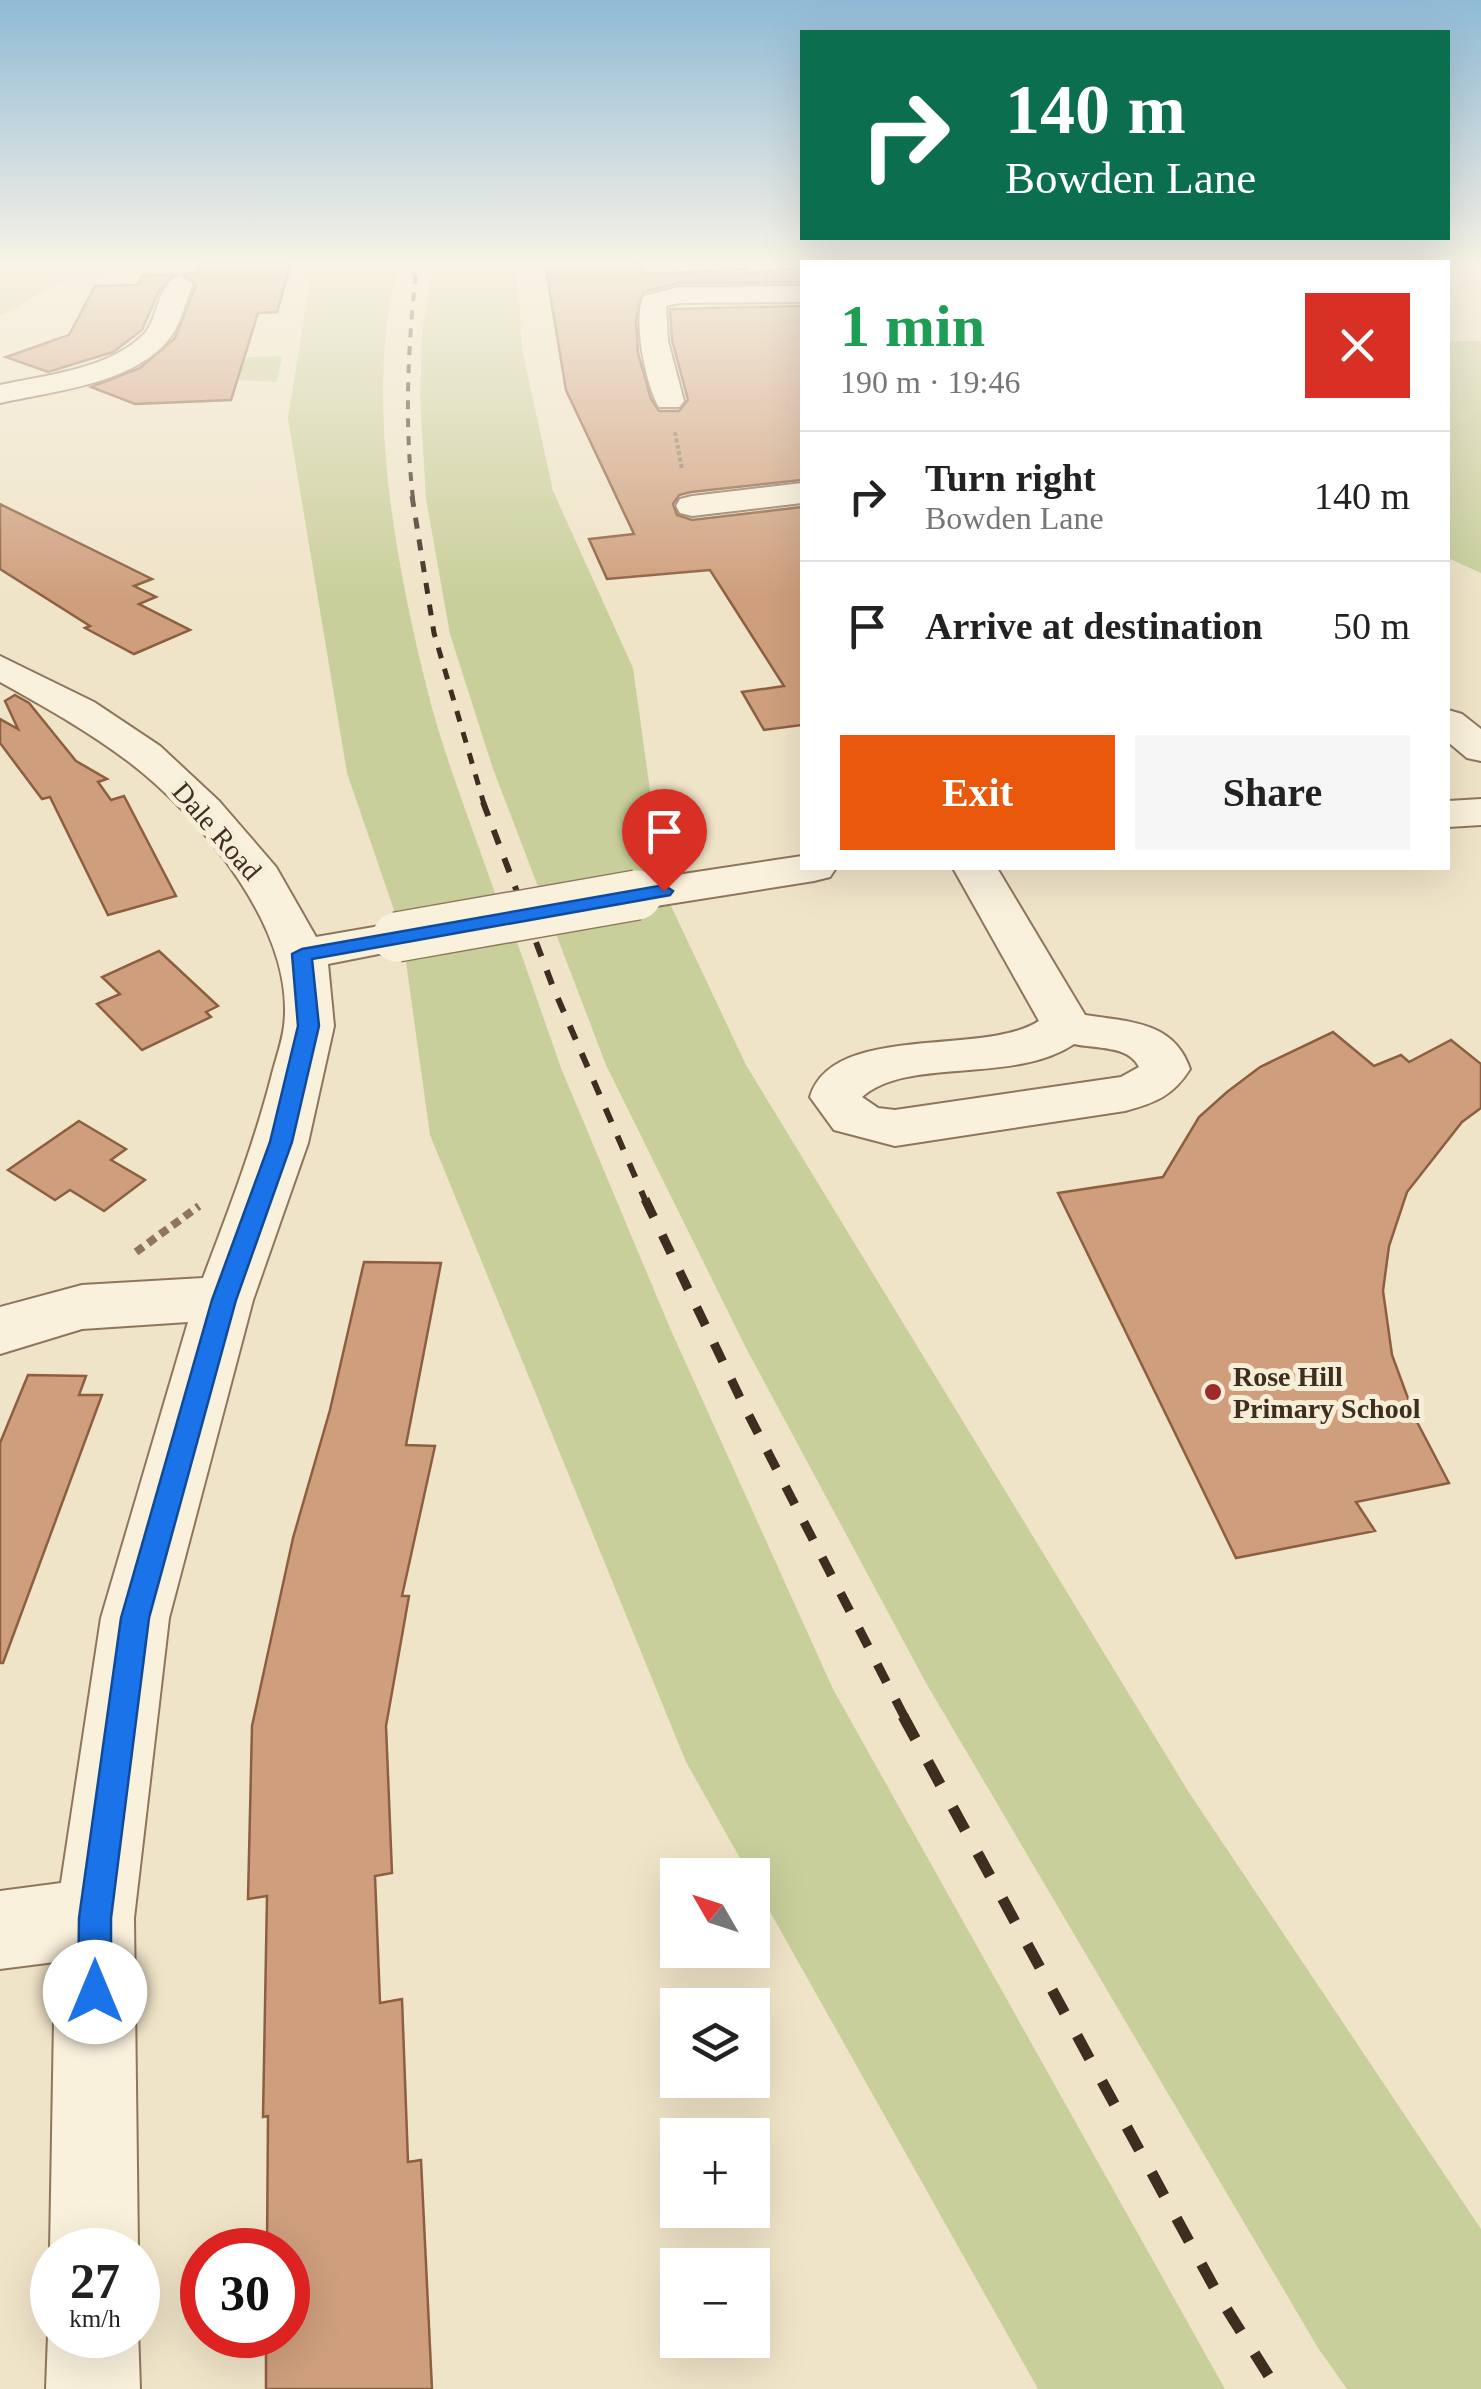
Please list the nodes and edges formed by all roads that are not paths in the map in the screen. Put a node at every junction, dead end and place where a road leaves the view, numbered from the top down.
1 (70, 374) edge
2 (663, 374) edge
3 (697, 384) dead end
4 (0, 394) edge
5 (800, 493) edge
6 (693, 507) road end
7 (0, 667) edge
8 (1450, 724) edge
9 (1481, 749) edge
10 (1481, 812) edge
11 (1450, 814) edge
12 (801, 870) edge
13 (976, 870) edge
14 (302, 954) junction
15 (1064, 1021) junction
16 (224, 1300) junction
17 (0, 1331) edge
18 (95, 1918) junction
19 (0, 1930) edge
20 (94, 2228) edge
21 (94, 2358) edge
22 (93, 2389) edge

1 - 4 street
2 - 3 street
5 - 6 street
7 - 14 street, Dale Road
8 - 9 street
10 - 11 street
12 - 14 street, bridge
13 - 15 street
14 - 16 street, Dale Road
15 - 15 street
16 - 17 street
16 - 18 street, Dale Road
18 - 19 street
18 - 20 street, Dale Road
21 - 22 street

